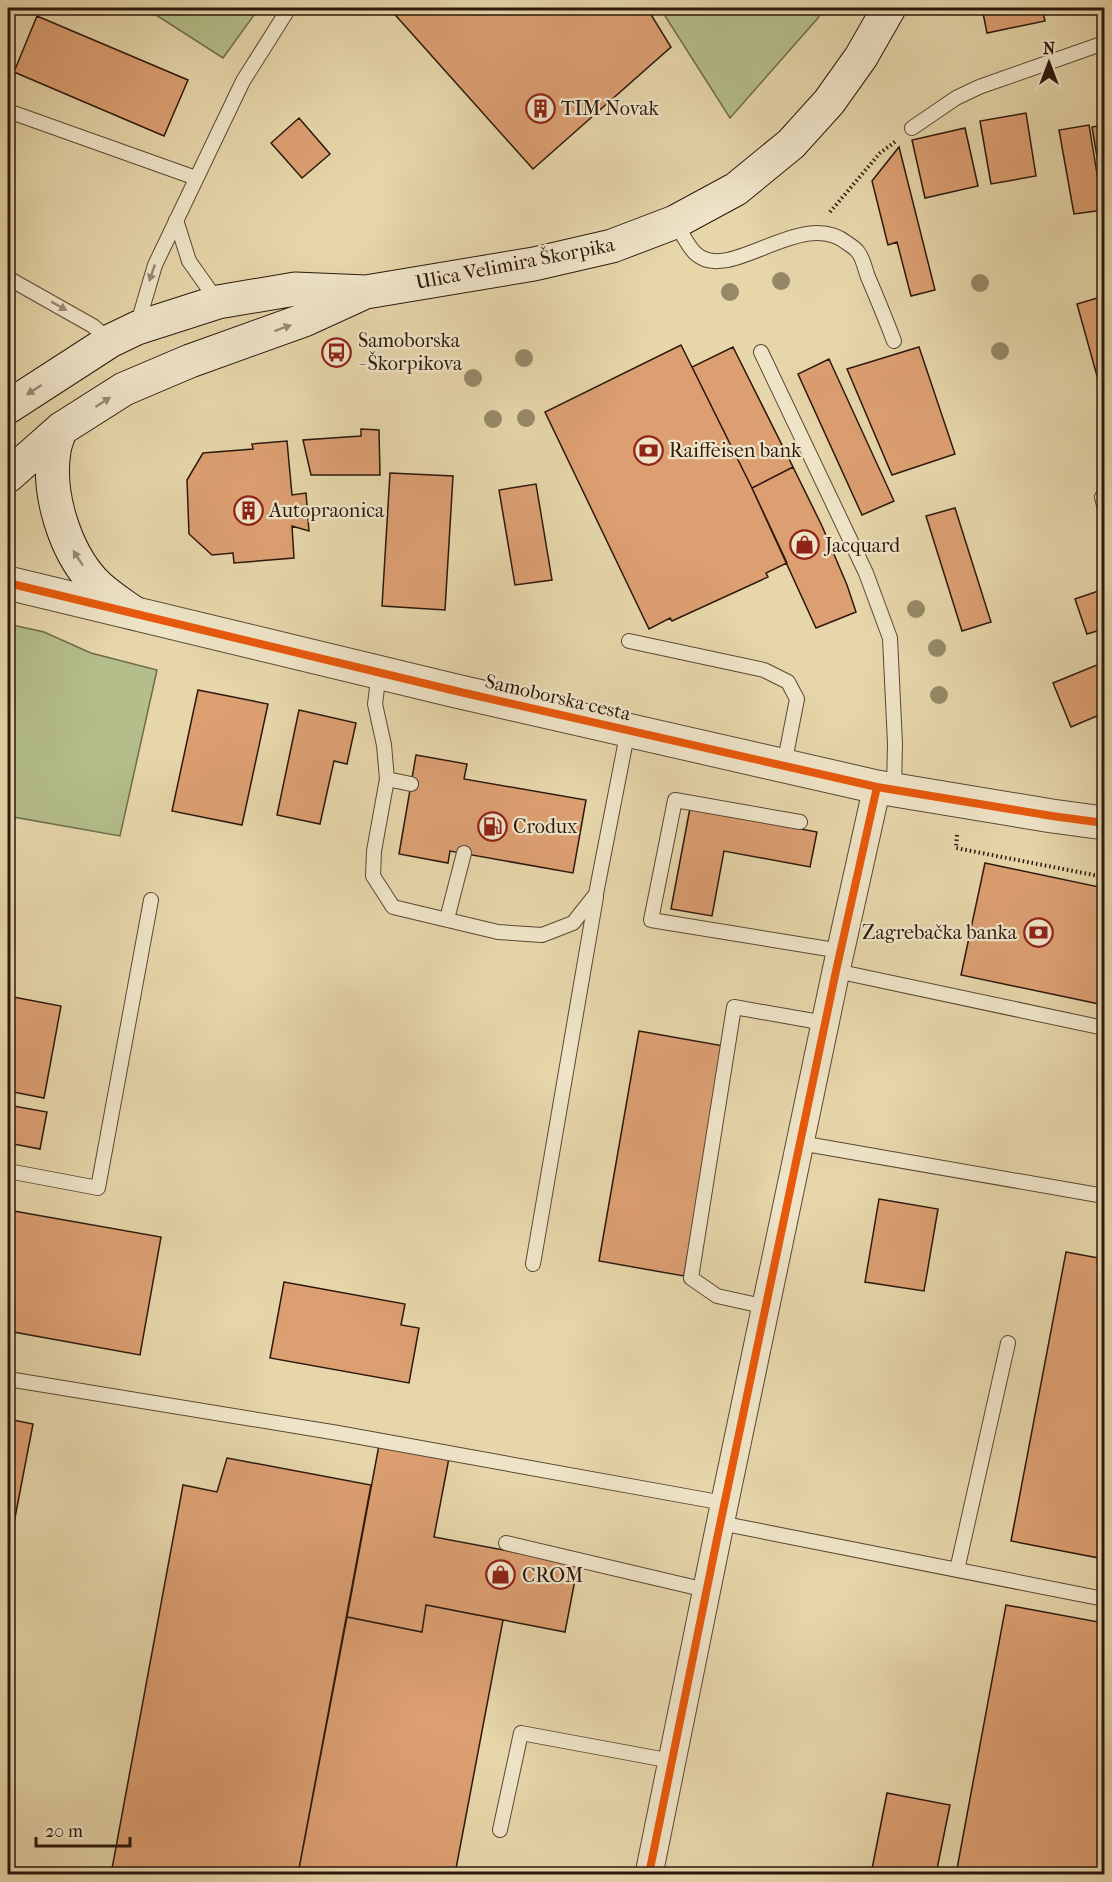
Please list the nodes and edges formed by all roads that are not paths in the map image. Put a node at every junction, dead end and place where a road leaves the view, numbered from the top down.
1 (289, 8) edge
2 (889, 8) edge
3 (1104, 43) edge
4 (8, 111) edge
5 (912, 128) road end
6 (196, 178) junction
7 (176, 220) junction
8 (675, 222) junction
9 (8, 278) edge
10 (366, 292) junction
11 (218, 302) junction
12 (123, 335) junction
13 (894, 341) dead end
14 (761, 352) dead end
15 (8, 407) edge
16 (61, 429) junction
17 (8, 476) edge
18 (8, 583) edge
19 (134, 613) junction
20 (629, 640) dead end
21 (379, 672) junction
22 (628, 730) junction
23 (784, 765) junction
24 (387, 779) junction
25 (411, 784) dead end
26 (886, 788) junction
27 (800, 822) dead end
28 (1104, 823) edge
29 (464, 853) dead end
30 (598, 883) junction
31 (151, 900) dead end
32 (447, 919) junction
33 (838, 961) junction
34 (825, 1023) junction
35 (1104, 1028) edge
36 (800, 1143) junction
37 (8, 1171) edge
38 (1104, 1196) edge
39 (533, 1264) dead end
40 (767, 1307) junction
41 (1008, 1343) dead end
42 (8, 1379) edge
43 (722, 1513) junction
44 (506, 1543) dead end
45 (957, 1570) junction
46 (706, 1590) junction
47 (1104, 1599) edge
48 (672, 1761) junction
49 (500, 1830) dead end
50 (649, 1875) edge

1 - 6 lane
2 - 8 main road, Ulica Velimira Škorpika
3 - 5 lane
4 - 6 lane
6 - 7 lane
7 - 11 lane
7 -> 12 lane
8 - 10 main road, Ulica Velimira Škorpika
8 - 13 lane
9 -> 12 lane
10 - 11 main road, Ulica Velimira Škorpika
16 -> 10 main road, Ulica Velimira Škorpika
11 - 12 main road, Ulica Velimira Škorpika
12 -> 15 main road, Ulica Velimira Škorpika
14 - 26 lane
16 - 17 main road, Ulica Velimira Škorpika
19 -> 16 main road
18 - 19 main road, Samoborska cesta
19 - 21 main road, Samoborska cesta
20 - 23 lane
21 - 22 main road, Samoborska cesta
21 - 24 lane
22 - 23 main road, Samoborska cesta
22 - 30 lane
23 - 26 main road, Samoborska cesta
24 - 25 lane
24 - 32 lane
26 - 28 main road, Samoborska cesta
26 - 33 street
27 - 33 lane
29 - 32 lane
30 - 32 lane
30 - 39 lane
31 - 37 lane
33 - 34 street
33 - 35 lane
34 - 36 street
34 - 40 lane
36 - 38 lane
36 - 40 street
40 - 43 street
41 - 45 lane
42 - 43 lane
43 - 45 lane
43 - 46 street
44 - 46 lane
45 - 47 lane
46 - 48 street
48 - 49 lane
48 - 50 street

